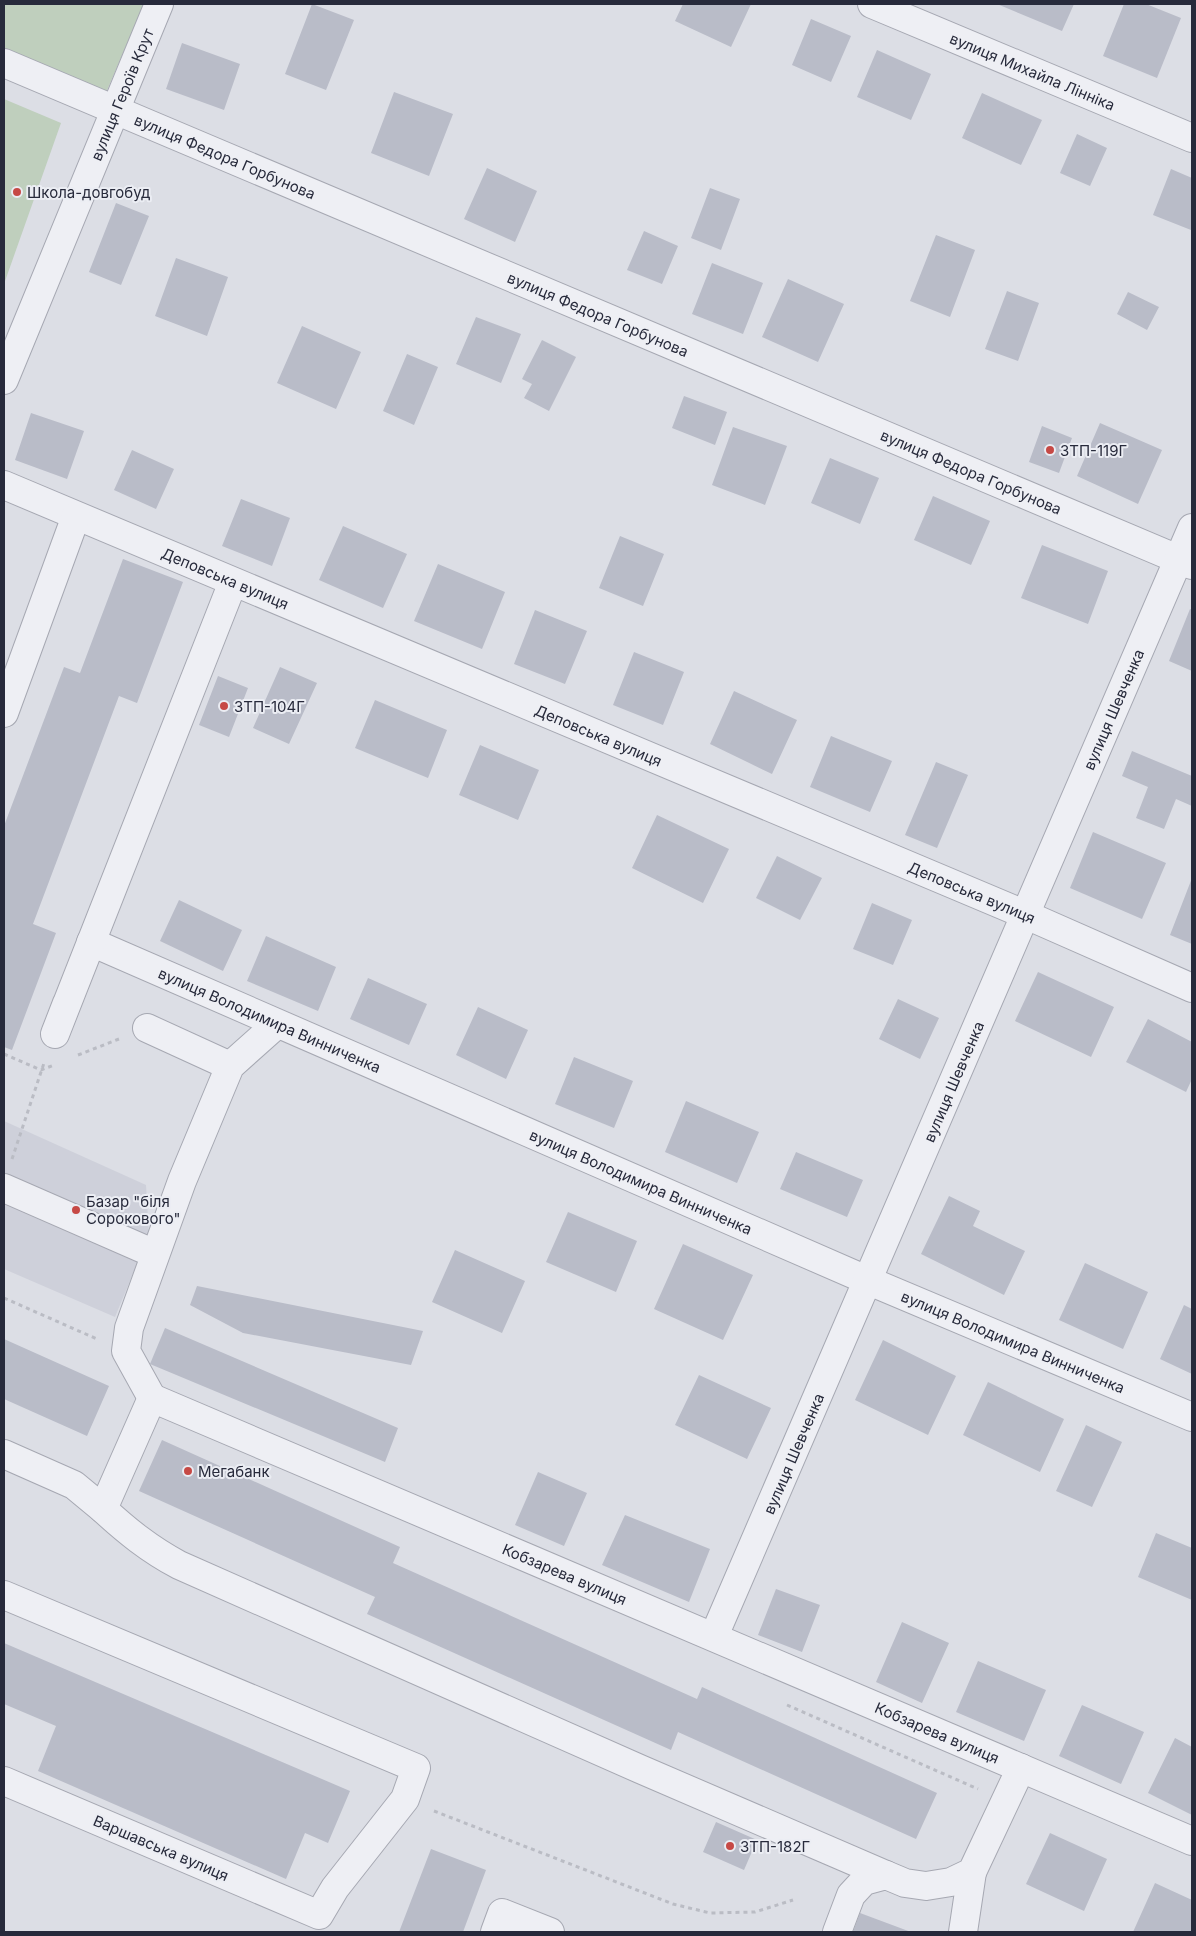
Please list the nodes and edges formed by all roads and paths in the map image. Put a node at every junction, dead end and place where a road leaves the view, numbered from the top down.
1 (159, 4) edge
2 (872, 4) edge
3 (4, 63) edge
4 (116, 109) junction
5 (1192, 138) edge
6 (4, 380) edge
7 (4, 485) edge
8 (76, 516) junction
9 (1192, 528) edge
10 (1186, 562) edge
11 (233, 582) junction
12 (4, 713) edge
13 (1024, 914) junction
14 (91, 942) junction
15 (1192, 988) edge
16 (67, 1003) dead end
17 (277, 1024) junction
18 (147, 1028) joint
19 (55, 1034) junction
20 (4, 1054) edge
21 (76, 1056) dead end
22 (59, 1063) dead end
23 (230, 1066) junction
24 (42, 1070) junction
25 (7, 1176) edge
26 (155, 1254) junction
27 (869, 1281) junction
28 (4, 1298) edge
29 (126, 1352) junction
30 (152, 1398) junction
31 (1192, 1417) edge
32 (4, 1454) edge
33 (103, 1508) junction
34 (4, 1595) edge
35 (714, 1636) junction
36 (1021, 1768) junction
37 (4, 1782) edge
38 (405, 1800) junction
39 (1192, 1841) edge
40 (972, 1872) junction
41 (886, 1875) junction
42 (793, 1900) dead end
43 (495, 1932) edge
44 (550, 1932) edge
45 (837, 1932) edge
46 (963, 1932) edge

1 - 4 street, вулиця Героїв Крут
2 - 5 street, вулиця Михайла Лінніка
3 - 4 street, вулиця Федора Горбунова
4 - 6 street, вулиця Героїв Крут
4 - 10 street, вулиця Федора Горбунова
7 - 8 street, Деповська вулиця
8 - 11 street, Деповська вулиця
8 - 12 street
9 - 10 street, вулиця Шевченка
10 - 13 street, вулиця Шевченка
11 - 13 street, Деповська вулиця
11 - 14 street
13 - 15 street, Деповська вулиця
13 - 27 street, вулиця Шевченка
14 - 17 street, вулиця Володимира Винниченка
14 - 19 street
16 - 19 street
17 - 23 street
17 - 27 street, вулиця Володимира Винниченка
18 - 21 path
18 - 23 street
19 - 24 path
20 - 24 path
22 - 24 path
23 - 26 street
24 - 25 path
25 - 26 street
26 - 29 street
27 - 31 street, вулиця Володимира Винниченка
27 - 35 street, вулиця Шевченка
28 - 29 path
29 - 30 street
30 - 33 street
30 - 35 street, Кобзарева вулиця
32 - 33 street
33 - 41 street
34 - 38 street
35 - 36 street, Кобзарева вулиця
36 - 39 street, Кобзарева вулиця
36 - 40 street
37 - 38 street, Варшавська вулиця
38 - 42 path
40 - 41 street
40 - 46 street
41 - 45 street
43 - 44 street

